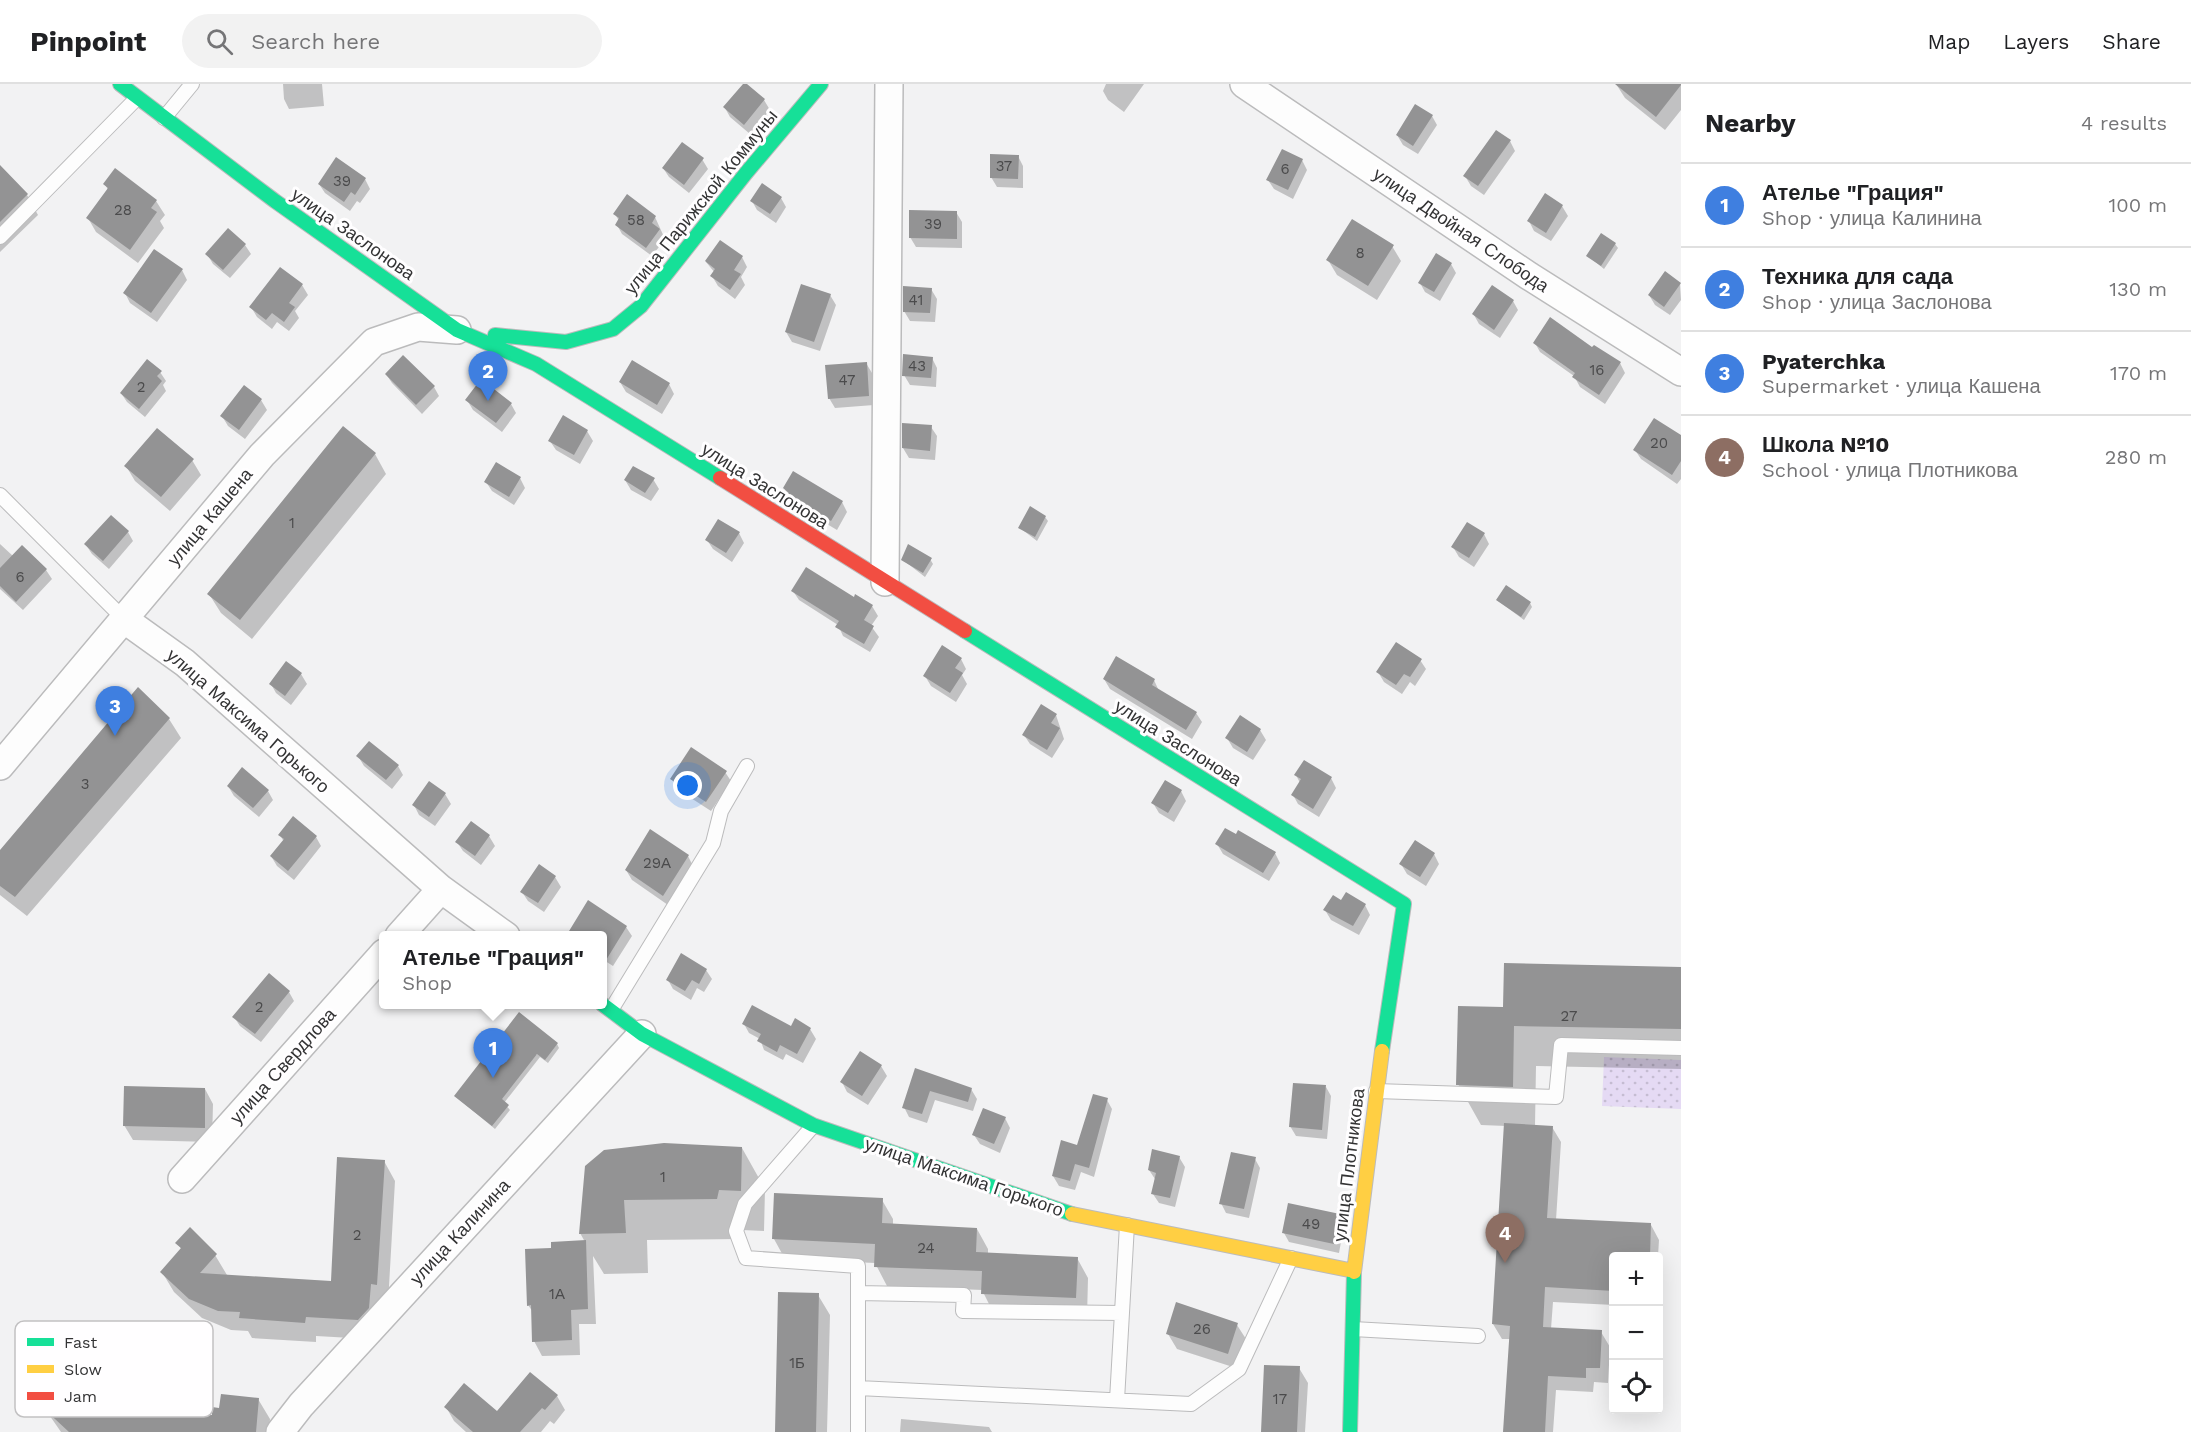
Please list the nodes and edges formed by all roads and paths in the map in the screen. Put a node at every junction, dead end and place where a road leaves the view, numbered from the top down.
1 (120, 84) edge
2 (192, 84) edge
3 (822, 84) edge
4 (889, 84) edge
5 (1244, 84) edge
6 (138, 97) junction
7 (164, 118) junction
8 (0, 237) edge
9 (458, 330) junction
10 (1681, 372) edge
11 (0, 495) edge
12 (885, 582) junction
13 (125, 620) junction
14 (0, 766) edge
15 (747, 766) dead end
16 (441, 889) junction
17 (1404, 904) joint
18 (403, 931) edge
19 (499, 931) edge
20 (379, 959) edge
21 (607, 1007) edge
22 (642, 1034) junction
23 (1681, 1048) edge
24 (1376, 1091) junction
25 (813, 1125) junction
26 (182, 1179) dead end
27 (1127, 1225) junction
28 (1291, 1258) junction
29 (1354, 1271) junction
30 (858, 1293) junction
31 (1122, 1313) junction
32 (1353, 1329) junction
33 (1478, 1336) dead end
34 (858, 1388) junction
35 (1117, 1400) junction
36 (280, 1432) edge
37 (858, 1432) edge
38 (1350, 1432) edge

1 - 6 street, улица Заслонова
2 - 7 lane
3 - 9 street, улица Парижской Коммуны
4 - 12 street
5 - 10 street, улица Двойная Слобода
6 - 7 street, улица Заслонова
6 - 8 lane
7 - 9 street, улица Заслонова
9 - 12 street, улица Заслонова
9 - 13 street, улица Кашена
11 - 13 lane, улица Максима Горького
12 - 17 street, улица Заслонова
13 - 14 street, улица Кашена
13 - 16 street, улица Максима Горького
15 - 21 lane
16 - 18 street
16 - 19 street, улица Максима Горького
17 - 24 street, улица Плотникова
20 - 26 street, улица Свердлова
21 - 22 street, улица Максима Горького
22 - 25 street, улица Максима Горького
22 - 36 street, улица Калинина
23 - 24 lane
24 - 29 street, улица Плотникова
25 - 27 street, улица Максима Горького
25 - 30 lane
27 - 28 street, улица Максима Горького
27 - 31 lane
28 - 29 street, улица Максима Горького
28 - 35 lane
29 - 32 street, улица Плотникова
30 - 31 lane
30 - 34 lane
31 - 35 lane
32 - 33 lane
32 - 38 street, улица Плотникова
34 - 35 lane
34 - 37 lane

